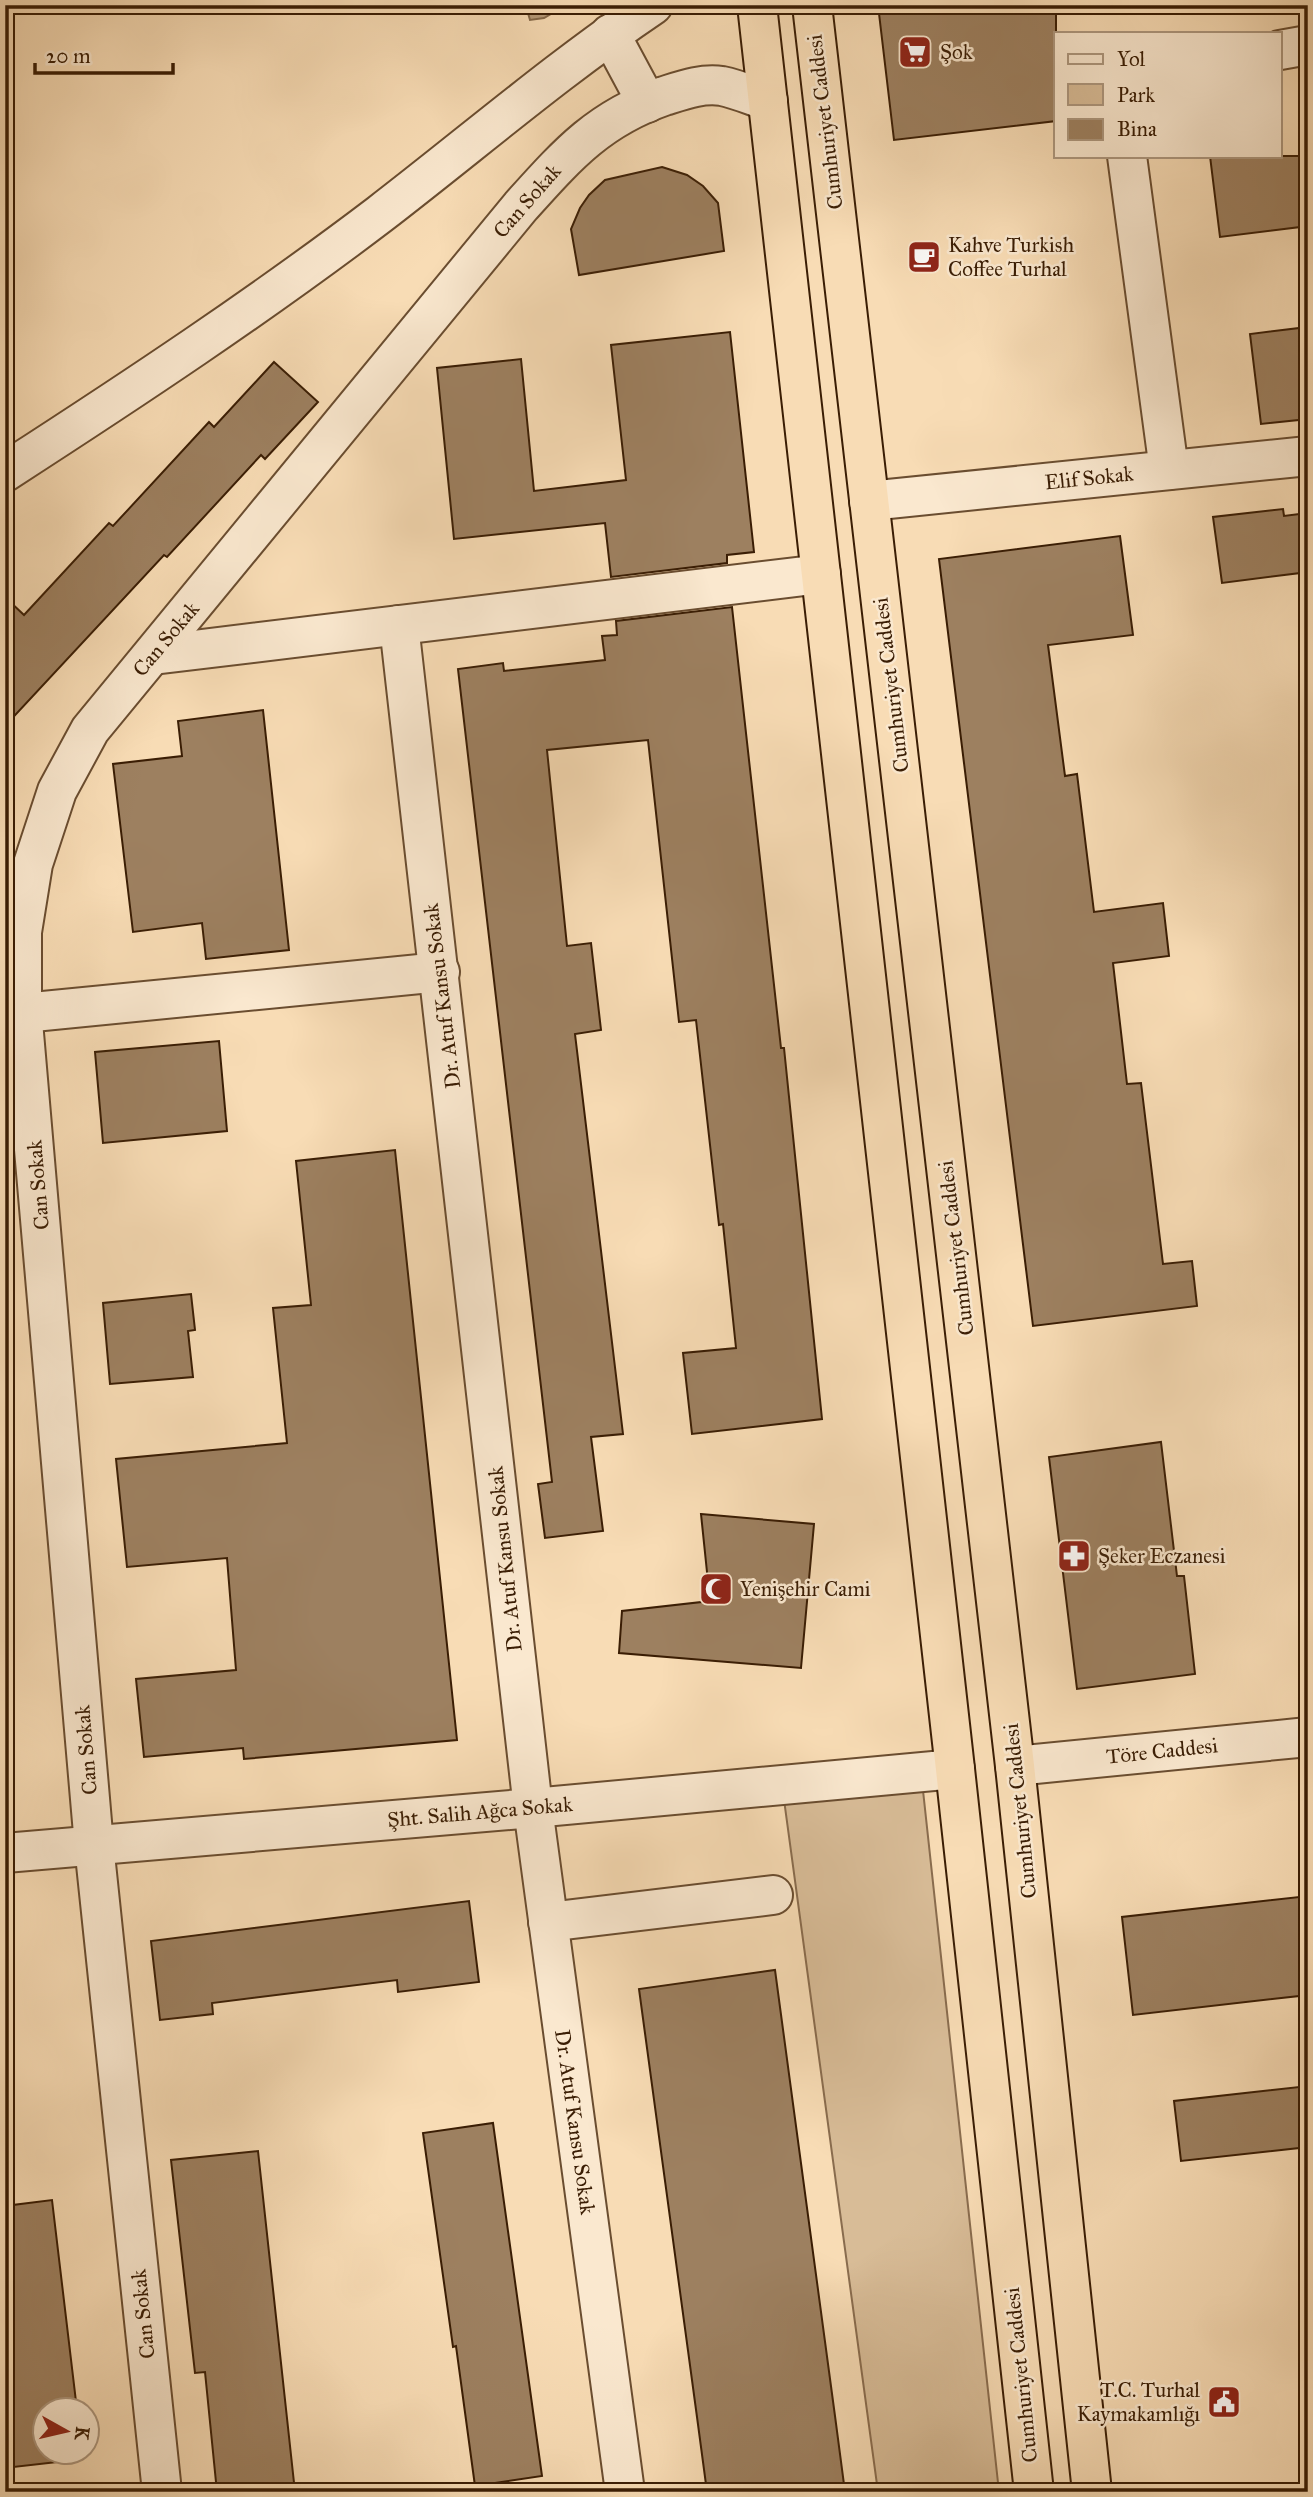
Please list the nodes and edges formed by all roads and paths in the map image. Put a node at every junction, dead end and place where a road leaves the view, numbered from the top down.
1 (653, 5) edge
2 (757, 5) edge
3 (812, 5) edge
4 (610, 34) junction
5 (1308, 45) edge
6 (1282, 50) edge
7 (822, 90) junction
8 (768, 101) junction
9 (647, 103) junction
10 (1127, 158) edge
11 (1308, 456) edge
12 (1169, 470) junction
13 (5, 472) edge
14 (869, 501) junction
15 (821, 574) junction
16 (399, 625) junction
17 (153, 655) junction
18 (440, 972) junction
19 (23, 1013) junction
20 (1308, 1737) edge
21 (1015, 1766) junction
22 (955, 1769) junction
23 (533, 1808) junction
24 (94, 1845) junction
25 (5, 1853) edge
26 (773, 1895) dead end
27 (548, 1922) junction
28 (162, 2492) edge
29 (625, 2492) edge
30 (1034, 2492) edge
31 (1092, 2492) edge

1 - 4 street
2 - 8 highway, Cumhuriyet Caddesi
3 - 7 highway, Cumhuriyet Caddesi
4 - 9 street
4 - 13 street
5 - 6 street
7 - 8 highway
7 - 14 highway, Cumhuriyet Caddesi
8 - 9 street, Can Sokak
8 - 15 highway, Cumhuriyet Caddesi
9 - 17 street, Can Sokak
10 - 12 street
11 - 12 street, Elif Sokak
12 - 14 street, Elif Sokak
14 - 21 highway, Cumhuriyet Caddesi
15 - 16 street
15 - 22 highway, Cumhuriyet Caddesi
16 - 17 street
16 - 18 street, Dr. Atuf Kansu Sokak
17 - 19 street, Can Sokak
18 - 19 street
18 - 23 street, Dr. Atuf Kansu Sokak
19 - 24 street, Can Sokak
20 - 21 street, Töre Caddesi
21 - 31 highway, Cumhuriyet Caddesi
22 - 23 street, Şht. Salih Ağca Sokak
22 - 30 highway, Cumhuriyet Caddesi
23 - 24 street, Şht. Salih Ağca Sokak
23 - 27 street, Dr. Atuf Kansu Sokak
24 - 25 street, Şht. Salih Ağca Sokak
24 - 28 street, Can Sokak
26 - 27 street
27 - 29 street, Dr. Atuf Kansu Sokak

